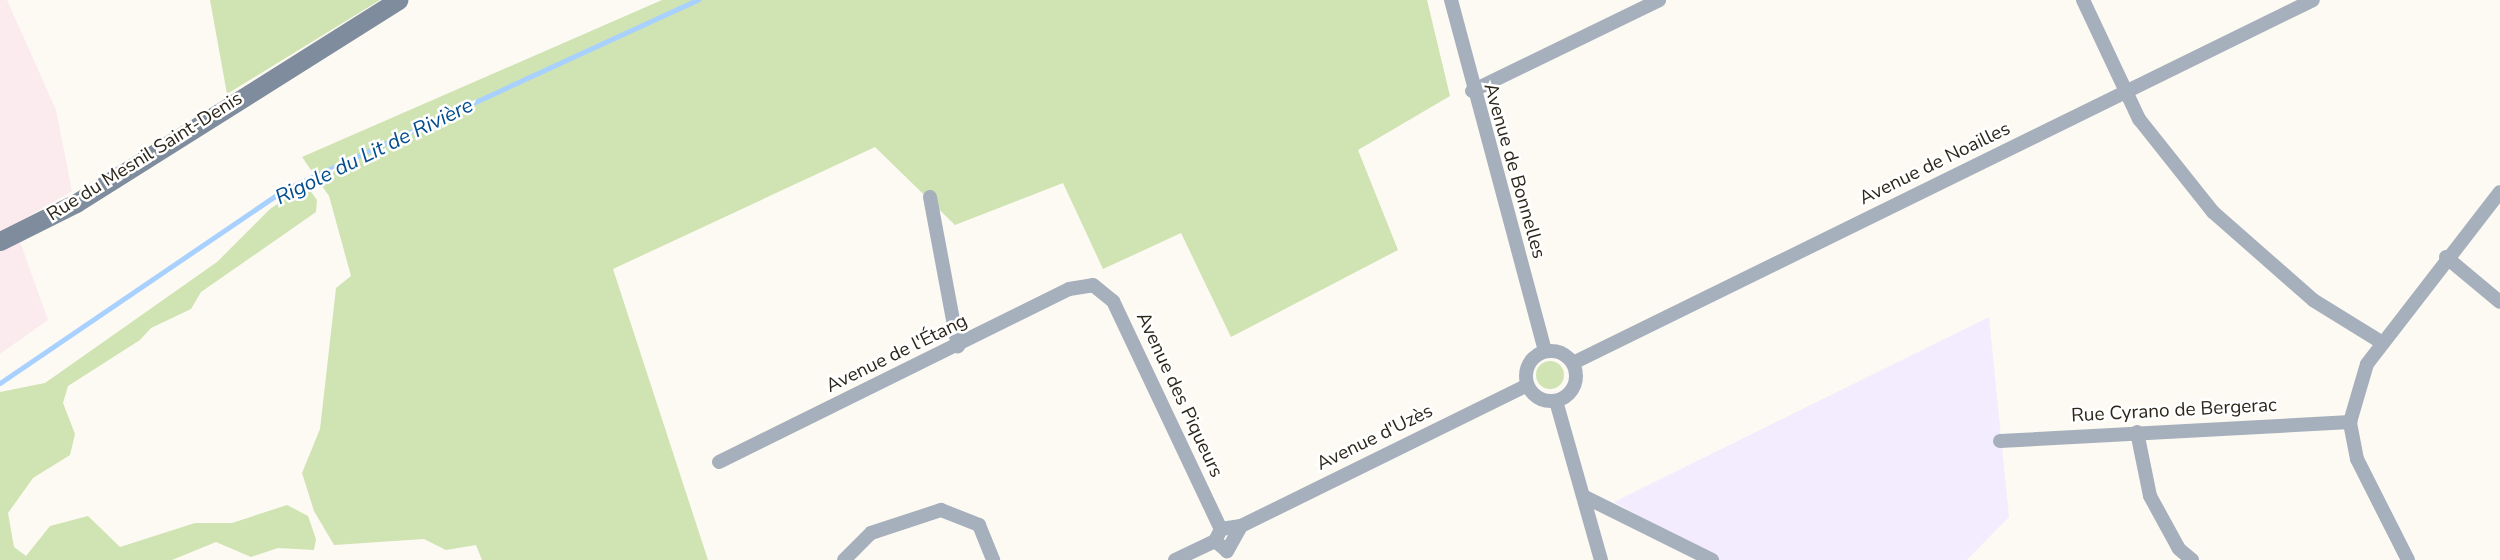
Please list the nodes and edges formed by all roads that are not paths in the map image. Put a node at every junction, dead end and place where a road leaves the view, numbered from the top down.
1 (398, 0) edge
2 (1451, 0) edge
3 (1659, 0) edge
4 (2083, 0) edge
5 (2313, 0) edge
6 (1472, 91) junction
7 (2126, 92) junction
8 (2500, 192) edge
9 (930, 197) dead end
10 (0, 242) edge
11 (2446, 257) junction
12 (1093, 285) joint
13 (2500, 302) edge
14 (2381, 342) junction
15 (958, 346) junction
16 (1545, 351) junction
17 (1573, 363) junction
18 (1527, 385) junction
19 (1556, 401) junction
20 (2350, 422) junction
21 (2137, 432) junction
22 (2000, 441) dead end
23 (719, 462) dead end
24 (1585, 498) junction
25 (1241, 526) junction
26 (1218, 535) junction
27 (1227, 556) edge
28 (845, 560) edge
29 (993, 560) edge
30 (1175, 560) edge
31 (1601, 560) edge
32 (1712, 560) edge
33 (2192, 560) edge
34 (2408, 560) edge

1 - 10 street, Rue du Mesnil Saint-Denis
2 - 6 street, Avenue de Bonnelles
3 - 6 street
4 - 7 street
5 - 7 street, Avenue de Noailles
6 - 16 street, Avenue de Bonnelles
7 - 14 street
7 - 17 street, Avenue de Noailles
8 - 11 street
9 - 15 street
11 - 13 street
11 - 14 street
12 - 15 street, Avenue de l'Étang
12 - 26 street, Avenue des Piqueurs
14 - 20 street
15 - 23 street, Avenue de l'Étang
16 - 17 street
16 - 18 street
17 - 19 street
18 - 19 street
18 - 25 street, Avenue d'Uzès
19 - 24 street
20 - 21 street, Rue Cyrano de Bergerac
20 - 34 street
21 - 22 street, Rue Cyrano de Bergerac
21 - 33 street
24 - 31 street
24 - 32 street
25 - 26 street, Avenue d'Uzès
25 - 27 street
26 - 27 street
26 - 30 street
28 - 29 street

